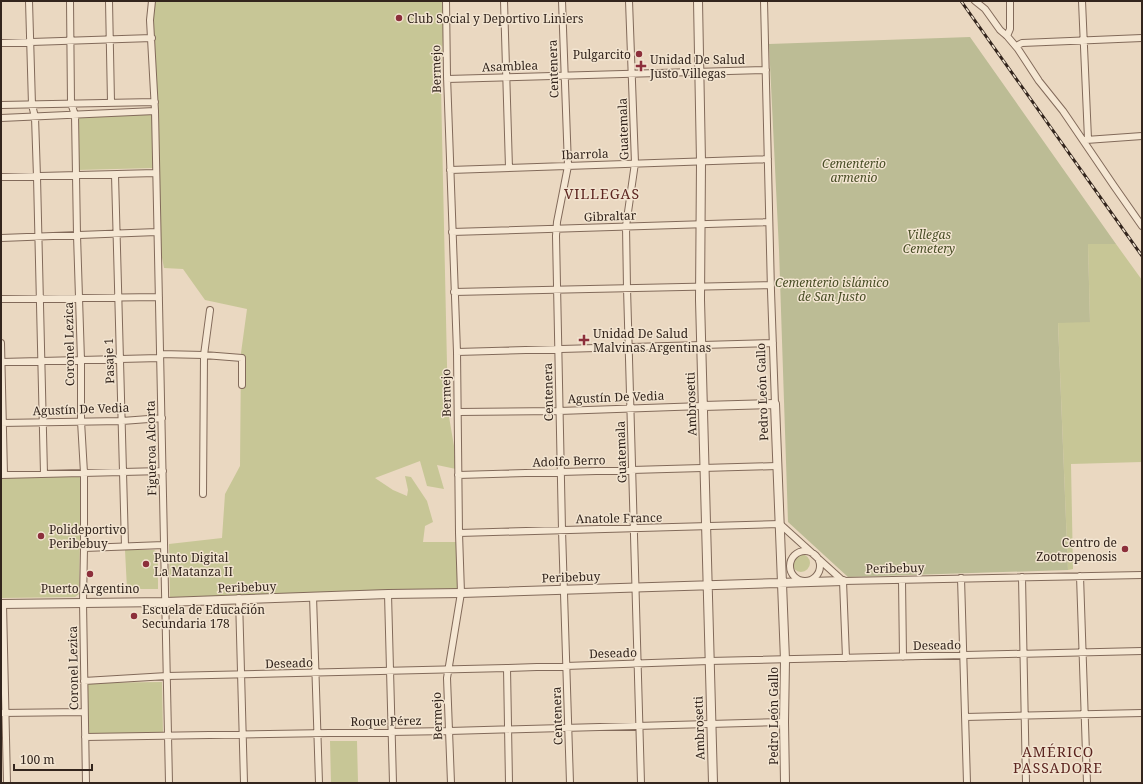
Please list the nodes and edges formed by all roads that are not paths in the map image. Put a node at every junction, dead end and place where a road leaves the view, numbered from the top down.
1 (29, 1) edge
2 (70, 1) edge
3 (109, 1) edge
4 (152, 1) edge
5 (446, 1) edge
6 (504, 1) edge
7 (562, 1) edge
8 (629, 1) edge
9 (698, 1) edge
10 (764, 1) edge
11 (975, 1) edge
12 (1010, 1) edge
13 (1082, 1) edge
14 (1008, 36) junction
15 (152, 38) junction
16 (1142, 38) edge
17 (110, 40) junction
18 (1083, 40) junction
19 (71, 41) junction
20 (30, 42) junction
21 (1, 43) edge
22 (1016, 46) junction
23 (766, 70) junction
24 (699, 72) junction
25 (632, 74) junction
26 (564, 76) junction
27 (506, 78) junction
28 (447, 79) junction
29 (111, 102) junction
30 (154, 102) junction
31 (70, 103) junction
32 (1, 105) edge
33 (32, 105) junction
34 (155, 112) junction
35 (75, 115) junction
36 (35, 117) junction
37 (1, 118) edge
38 (1142, 136) edge
39 (1086, 140) junction
40 (768, 159) junction
41 (701, 162) junction
42 (635, 163) junction
43 (568, 166) junction
44 (509, 168) junction
45 (450, 170) junction
46 (156, 173) junction
47 (115, 175) junction
48 (76, 176) junction
49 (1, 177) edge
50 (37, 177) junction
51 (769, 222) junction
52 (700, 224) junction
53 (626, 226) junction
54 (1142, 226) edge
55 (556, 229) junction
56 (157, 232) junction
57 (452, 232) junction
58 (116, 233) junction
59 (77, 235) junction
60 (39, 237) junction
61 (1, 238) edge
62 (771, 285) junction
63 (700, 286) junction
64 (627, 288) junction
65 (557, 290) junction
66 (454, 292) junction
67 (159, 297) junction
68 (40, 298) junction
69 (79, 298) junction
70 (118, 298) junction
71 (1, 299) edge
72 (210, 310) dead end
73 (1, 343) edge
74 (773, 343) junction
75 (701, 345) junction
76 (629, 347) junction
77 (558, 349) junction
78 (456, 352) junction
79 (204, 355) junction
80 (160, 356) junction
81 (81, 360) junction
82 (120, 360) junction
83 (1, 362) edge
84 (41, 362) junction
85 (242, 385) dead end
86 (775, 404) junction
87 (703, 406) junction
88 (630, 408) junction
89 (559, 411) junction
90 (458, 412) junction
91 (162, 418) junction
92 (81, 421) junction
93 (122, 421) junction
94 (2, 423) edge
95 (42, 423) junction
96 (777, 466) junction
97 (705, 468) junction
98 (633, 470) junction
99 (163, 471) junction
100 (123, 472) junction
101 (561, 472) junction
102 (84, 473) junction
103 (44, 474) junction
104 (3, 475) edge
105 (458, 475) junction
106 (203, 494) dead end
107 (780, 524) junction
108 (706, 526) junction
109 (634, 529) junction
110 (562, 530) junction
111 (459, 533) junction
112 (164, 545) junction
113 (126, 546) junction
114 (84, 548) junction
115 (815, 556) junction
116 (1142, 575) edge
117 (1080, 576) junction
118 (1022, 577) junction
119 (961, 578) junction
120 (902, 580) junction
121 (844, 581) junction
122 (782, 582) junction
123 (802, 582) junction
124 (709, 585) junction
125 (636, 587) junction
126 (564, 589) junction
127 (461, 593) junction
128 (388, 594) junction
129 (313, 596) junction
130 (239, 598) junction
131 (83, 602) junction
132 (166, 602) junction
133 (2, 604) edge
134 (1142, 651) edge
135 (1083, 653) junction
136 (1024, 654) junction
137 (963, 656) junction
138 (903, 657) junction
139 (846, 658) junction
140 (785, 660) junction
141 (709, 661) junction
142 (638, 663) junction
143 (566, 666) junction
144 (507, 668) junction
145 (448, 669) junction
146 (389, 671) junction
147 (316, 673) junction
148 (242, 675) junction
149 (167, 676) junction
150 (84, 681) junction
151 (84, 712) junction
152 (4, 713) edge
153 (1142, 713) edge
154 (1085, 715) junction
155 (1025, 716) junction
156 (965, 717) junction
157 (784, 722) junction
158 (711, 724) junction
159 (639, 725) junction
160 (568, 728) junction
161 (508, 730) junction
162 (449, 731) junction
163 (391, 732) junction
164 (318, 733) junction
165 (243, 734) junction
166 (168, 736) junction
167 (85, 737) junction
168 (7, 783) edge
169 (86, 783) edge
170 (169, 783) edge
171 (244, 783) edge
172 (319, 783) edge
173 (393, 783) edge
174 (450, 783) edge
175 (509, 783) edge
176 (570, 783) edge
177 (641, 783) edge
178 (713, 783) edge
179 (785, 783) edge
180 (967, 783) edge
181 (1026, 783) edge
182 (1087, 783) edge

1 - 20 street
2 - 19 street, Coronel Lezica
3 - 17 street
4 - 15 street, Figueroa Alcorta
5 - 28 street, Bermejo
6 - 27 street
7 - 26 street, Centenera
8 - 25 street, Guatemala
9 - 24 street, Ambrosetti
10 - 23 street, Pedro León Gallo
11 - 14 street
12 - 14 street
13 - 18 street
14 - 22 street
15 - 17 street
15 - 30 street, Figueroa Alcorta
16 - 18 street
17 - 19 street
17 - 29 street
18 - 22 street
18 - 39 street
19 - 20 street
19 - 31 street, Coronel Lezica
20 - 21 street
20 - 33 street
22 - 39 street
23 - 24 street, Asamblea
23 - 40 street, Pedro León Gallo
24 - 25 street, Asamblea
24 - 41 street, Ambrosetti
25 - 26 street, Asamblea
25 - 42 street, Guatemala
26 - 27 street, Asamblea
26 - 43 street, Centenera
27 - 28 street, Asamblea
27 - 44 street
28 - 45 street, Bermejo
29 - 30 street
29 - 31 street
30 - 34 street, Figueroa Alcorta
31 - 33 street
31 - 35 street, Coronel Lezica
32 - 33 street
33 - 36 street
34 - 35 street
34 - 46 street, Figueroa Alcorta
35 - 36 street
35 - 48 street, Coronel Lezica
36 - 37 street
36 - 50 street
38 - 39 street
39 - 54 street
40 - 41 street, Ibarrola
40 - 51 street, Pedro León Gallo
41 - 42 street, Ibarrola
41 - 52 street, Ambrosetti
42 - 43 street, Ibarrola
42 - 53 street, Guatemala
43 - 44 street, Ibarrola
43 - 55 street, Centenera
44 - 45 street, Ibarrola
45 - 57 street, Bermejo
46 - 47 street
46 - 56 street, Figueroa Alcorta
47 - 48 street
47 - 58 street, Pasaje 1
48 - 50 street
48 - 59 street, Coronel Lezica
49 - 50 street
50 - 60 street
51 - 52 street, Gibraltar
51 - 62 street, Pedro León Gallo
52 - 53 street, Gibraltar
52 - 63 street, Ambrosetti
53 - 55 street, Gibraltar
53 - 64 street, Guatemala
55 - 57 street, Gibraltar
55 - 65 street, Centenera
56 - 58 street
56 - 67 street, Figueroa Alcorta
57 - 66 street, Bermejo
58 - 59 street
58 - 70 street, Pasaje 1
59 - 60 street
59 - 69 street, Coronel Lezica
60 - 61 street
60 - 68 street
62 - 63 street
62 - 74 street, Pedro León Gallo
63 - 64 street
63 - 75 street, Ambrosetti
64 - 65 street
64 - 76 street, Guatemala
65 - 66 street
65 - 77 street, Centenera
66 - 78 street, Bermejo
67 - 70 street
67 - 80 street, Figueroa Alcorta
68 - 69 street
68 - 71 street
68 - 84 street
69 - 70 street
69 - 81 street, Coronel Lezica
70 - 82 street, Pasaje 1
72 - 79 street
73 - 83 street
74 - 75 street
74 - 86 street, Pedro León Gallo
75 - 76 street
75 - 87 street, Ambrosetti
76 - 77 street
76 - 88 street, Guatemala
77 - 78 street
77 - 89 street, Centenera
78 - 90 street, Bermejo
79 - 80 street
79 - 85 street
79 - 106 street
80 - 82 street
80 - 91 street, Figueroa Alcorta
81 - 82 street
81 - 84 street
81 - 92 street, Coronel Lezica
82 - 93 street, Pasaje 1
83 - 84 street
83 - 94 street
84 - 95 street
86 - 87 street, Agustín De Vedia
86 - 96 street, Pedro León Gallo
87 - 88 street, Agustín De Vedia
87 - 97 street, Ambrosetti
88 - 89 street, Agustín De Vedia
88 - 98 street, Guatemala
89 - 90 street, Agustín De Vedia
89 - 101 street, Centenera
90 - 105 street, Bermejo
91 - 93 street, Agustín De Vedia
91 - 99 street, Figueroa Alcorta
92 - 93 street, Agustín De Vedia
92 - 95 street, Agustín De Vedia
92 - 102 street, Coronel Lezica
93 - 100 street, Pasaje 1
94 - 95 street, Agustín De Vedia
94 - 104 street
95 - 103 street
96 - 97 street, Adolfo Berro
96 - 107 street, Pedro León Gallo
97 - 98 street, Adolfo Berro
97 - 108 street, Ambrosetti
98 - 101 street, Adolfo Berro
98 - 109 street, Guatemala
99 - 100 street
99 - 112 street, Figueroa Alcorta
100 - 102 street
100 - 113 street, Pasaje 1
101 - 105 street, Adolfo Berro
101 - 110 street, Centenera
102 - 103 street
102 - 114 street, Coronel Lezica
103 - 104 street
105 - 111 street, Bermejo
107 - 108 street, Anatole France
107 - 115 street
107 - 122 street, Pedro León Gallo
108 - 109 street, Anatole France
108 - 124 street, Ambrosetti
109 - 110 street, Anatole France
109 - 125 street, Guatemala
110 - 111 street, Anatole France
110 - 126 street, Centenera
111 - 127 street, Bermejo
112 - 113 street
112 - 132 street, Figueroa Alcorta
113 - 114 street
114 - 131 street, Coronel Lezica
115 - 121 street
115 - 123 street
115 - 123 street
116 - 117 street, Peribebuy
117 - 118 street, Peribebuy
117 - 135 street
118 - 119 street, Peribebuy
118 - 136 street
119 - 120 street, Peribebuy
119 - 137 street
120 - 121 street, Peribebuy
120 - 138 street
121 - 123 street, Peribebuy
121 - 139 street
122 - 123 street, Peribebuy
122 - 124 street, Peribebuy
122 - 140 street, Pedro León Gallo
124 - 125 street, Peribebuy
124 - 141 street, Ambrosetti
125 - 126 street, Peribebuy
125 - 142 street, Guatemala
126 - 127 street, Peribebuy
126 - 143 street, Centenera
127 - 128 street, Peribebuy
127 - 145 street, Bermejo
128 - 129 street, Peribebuy
128 - 146 street
129 - 130 street, Peribebuy
129 - 147 street
130 - 132 street, Peribebuy
130 - 148 street
131 - 132 street, Peribebuy
131 - 133 street, Peribebuy
131 - 150 street, Coronel Lezica
132 - 149 street, Figueroa Alcorta
133 - 152 street
134 - 135 street, Deseado
135 - 136 street, Deseado
135 - 154 street
136 - 137 street, Deseado
136 - 155 street
137 - 138 street, Deseado
137 - 156 street
138 - 139 street, Deseado
139 - 140 street, Deseado
140 - 141 street, Deseado
140 - 157 street, Pedro León Gallo
141 - 142 street, Deseado
141 - 158 street, Ambrosetti
142 - 143 street, Deseado
142 - 159 street, Guatemala
143 - 144 street, Deseado
143 - 160 street, Centenera
144 - 145 street, Deseado
144 - 161 street
145 - 146 street, Deseado
145 - 162 street, Bermejo
146 - 147 street, Deseado
146 - 163 street
147 - 148 street, Deseado
147 - 164 street
148 - 149 street, Deseado
148 - 165 street
149 - 150 street, Deseado
149 - 166 street, Figueroa Alcorta
150 - 151 street, Coronel Lezica
151 - 152 street
151 - 167 street, Coronel Lezica
152 - 168 street
153 - 154 street
154 - 155 street
154 - 182 street
155 - 156 street
155 - 181 street
156 - 180 street
157 - 158 street, Roque Pérez
157 - 179 street, Pedro León Gallo
158 - 159 street, Roque Pérez
158 - 178 street, Ambrosetti
159 - 160 street, Roque Pérez
159 - 177 street, Guatemala
160 - 161 street, Roque Pérez
160 - 176 street, Centenera
161 - 162 street, Roque Pérez
161 - 175 street
162 - 163 street, Roque Pérez
162 - 174 street, Bermejo
163 - 164 street, Roque Pérez
163 - 173 street
164 - 165 street, Roque Pérez
164 - 172 street
165 - 166 street, Roque Pérez
165 - 171 street
166 - 167 street, Roque Pérez
166 - 170 street, Figueroa Alcorta
167 - 169 street, Coronel Lezica

